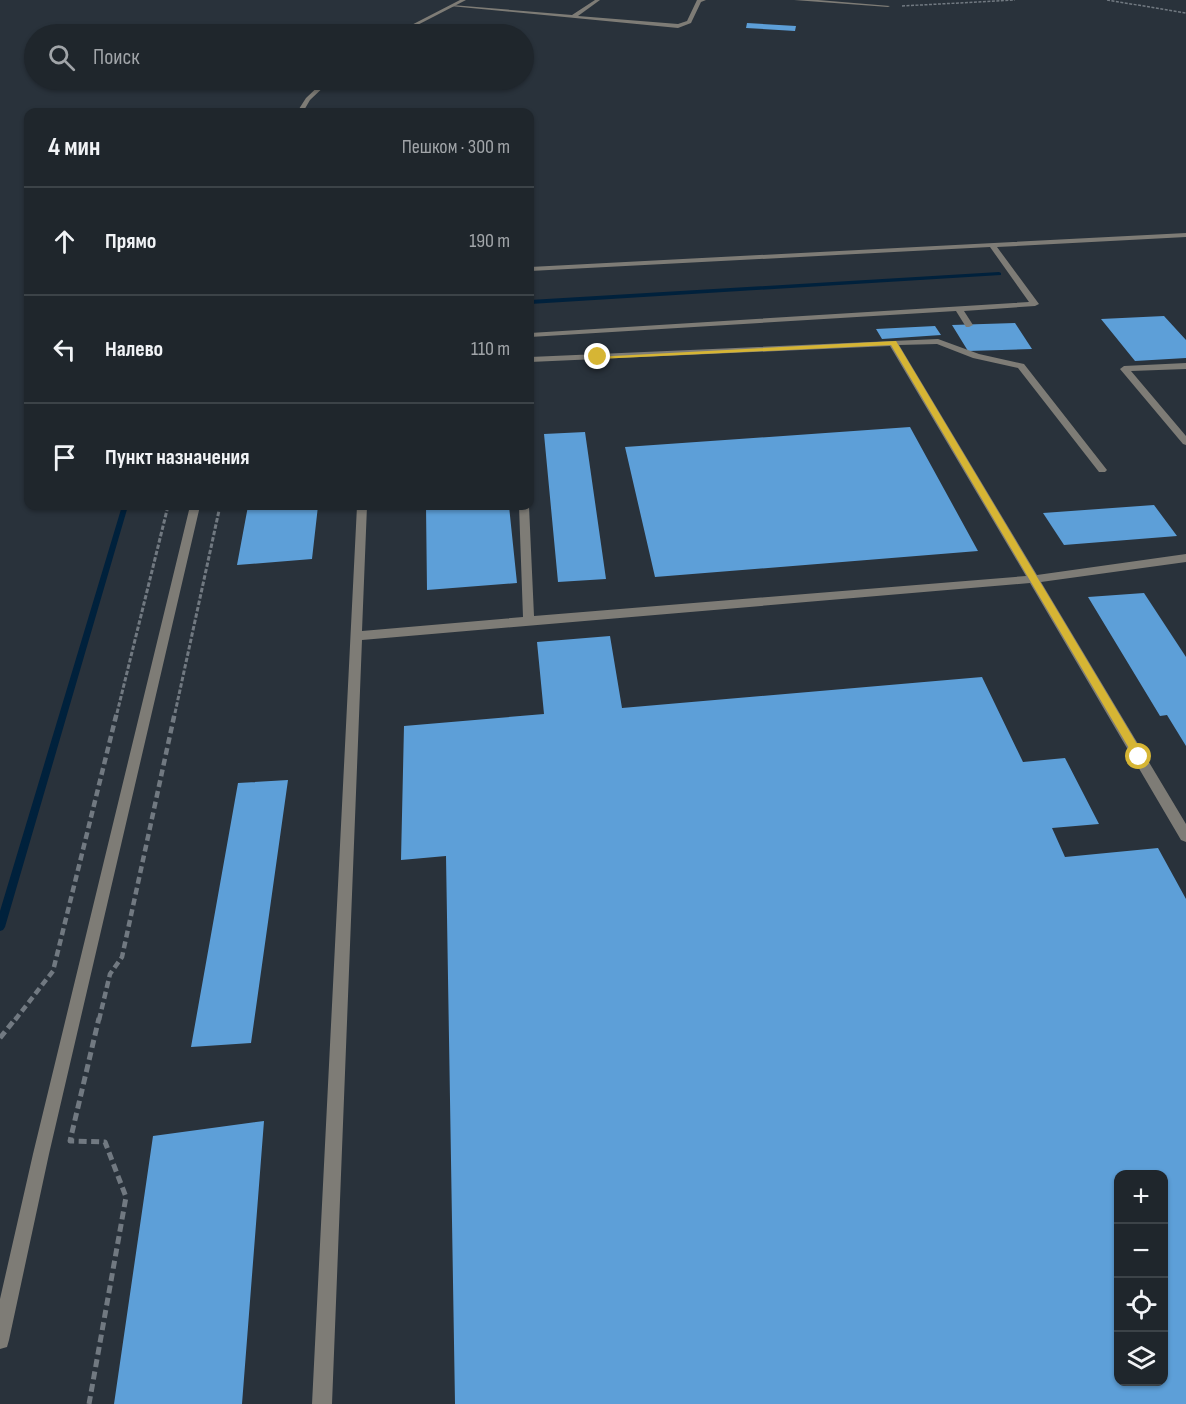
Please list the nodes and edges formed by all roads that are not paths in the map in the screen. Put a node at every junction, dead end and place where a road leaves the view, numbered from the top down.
1 (464, 0) edge
2 (598, 0) edge
3 (704, 0) edge
4 (796, 0) edge
5 (452, 6) junction
6 (888, 6) road end
7 (573, 17) junction
8 (417, 24) edge
9 (317, 90) edge
10 (302, 108) edge
11 (1186, 235) edge
12 (992, 245) junction
13 (534, 269) edge
14 (959, 309) junction
15 (969, 325) dead end
16 (534, 335) edge
17 (893, 343) junction
18 (986, 351) dead end
19 (991, 359) junction
20 (534, 360) edge
21 (1186, 366) edge
22 (1186, 441) edge
23 (1102, 470) dead end
24 (194, 510) edge
25 (362, 510) edge
26 (524, 510) edge
27 (1186, 558) edge
28 (1035, 579) junction
29 (529, 620) junction
30 (356, 636) junction
31 (1186, 836) edge
32 (0, 1340) edge
33 (322, 1404) edge

1 - 5 street
2 - 7 street
3 - 7 street
4 - 6 street
5 - 7 street
5 - 8 street
9 - 10 street
11 - 12 street
12 - 13 street
12 - 14 street
14 - 15 street
14 - 16 street
17 - 19 street
17 - 20 street
17 - 28 street
18 - 19 street
19 - 23 street
21 - 22 street
24 - 32 street
25 - 30 street
26 - 29 street
27 - 28 street
28 - 29 street
28 - 31 street
29 - 30 street
30 - 33 street

